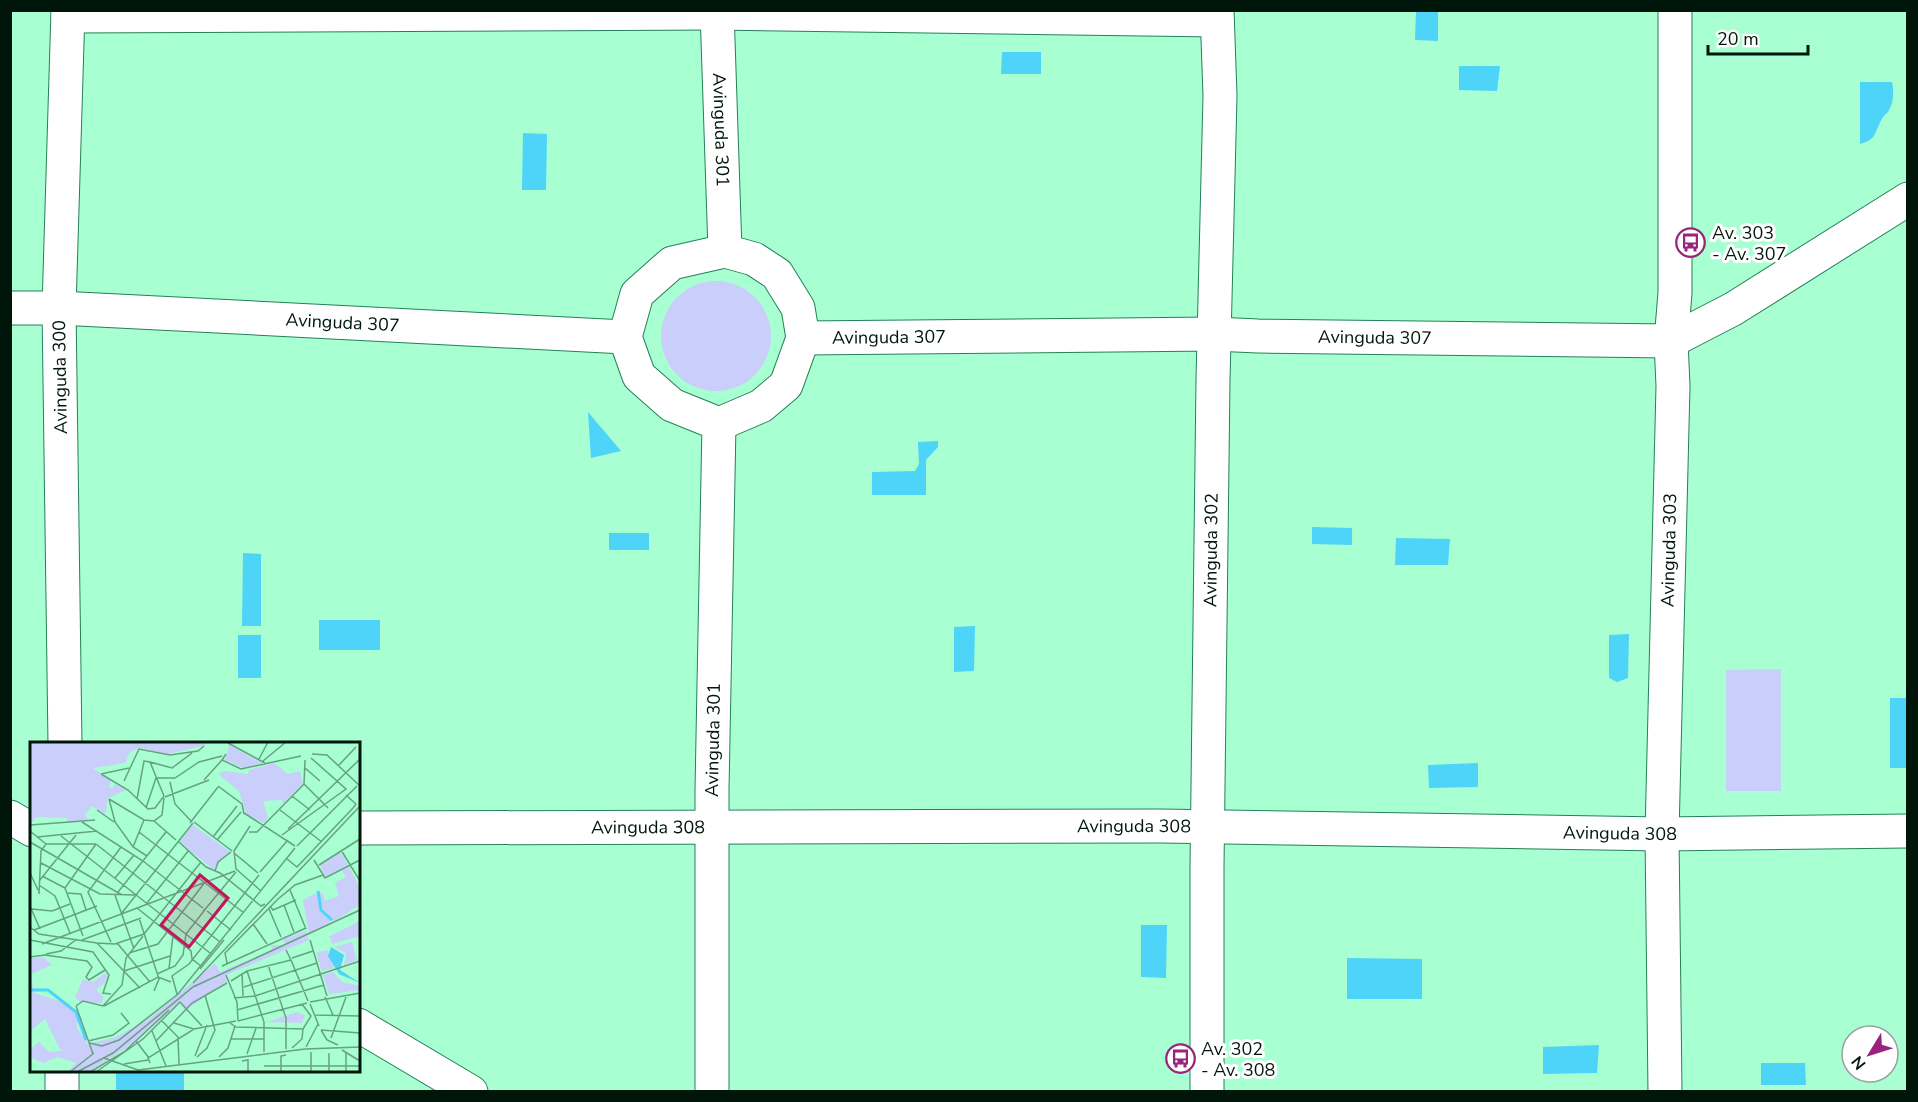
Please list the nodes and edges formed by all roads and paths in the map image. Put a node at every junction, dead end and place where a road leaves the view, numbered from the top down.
1 (1675, 10) edge
2 (717, 12) edge
3 (68, 13) edge
4 (1217, 15) edge
5 (1908, 199) edge
6 (724, 251) junction
7 (10, 308) edge
8 (59, 308) junction
9 (1214, 334) junction
10 (625, 337) junction
11 (803, 338) junction
12 (1671, 341) junction
13 (719, 424) junction
14 (65, 742) edge
15 (10, 817) edge
16 (712, 826) junction
17 (1208, 827) junction
18 (360, 828) edge
19 (30, 829) edge
20 (1908, 831) edge
21 (1662, 834) junction
22 (360, 1026) edge
23 (62, 1072) edge
24 (62, 1092) edge
25 (471, 1092) edge
26 (712, 1092) edge
27 (1207, 1092) edge
28 (1665, 1092) edge

1 - 12 street, Avinguda 303
2 - 3 street
2 - 4 street
2 - 6 street, Avinguda 301
3 - 8 street, Avinguda 300
4 - 9 street, Avinguda 302
5 - 12 street, Avinguda 307
6 - 10 street
6 - 11 street
7 - 8 street, Avinguda 307
8 - 10 street, Avinguda 307
8 - 14 street, Avinguda 300
9 - 11 street, Avinguda 307
9 - 12 street, Avinguda 307
9 - 17 street, Avinguda 302
10 - 13 street
11 - 13 street
12 - 21 street, Avinguda 303
13 - 16 street, Avinguda 301
15 - 19 street
16 - 17 street, Avinguda 308
16 - 18 street, Avinguda 308
16 - 26 street, Avinguda 301
17 - 21 street, Avinguda 308
17 - 27 street, Avinguda 302
20 - 21 street, Avinguda 308
21 - 28 street, Avinguda 303
22 - 25 street
23 - 24 street

